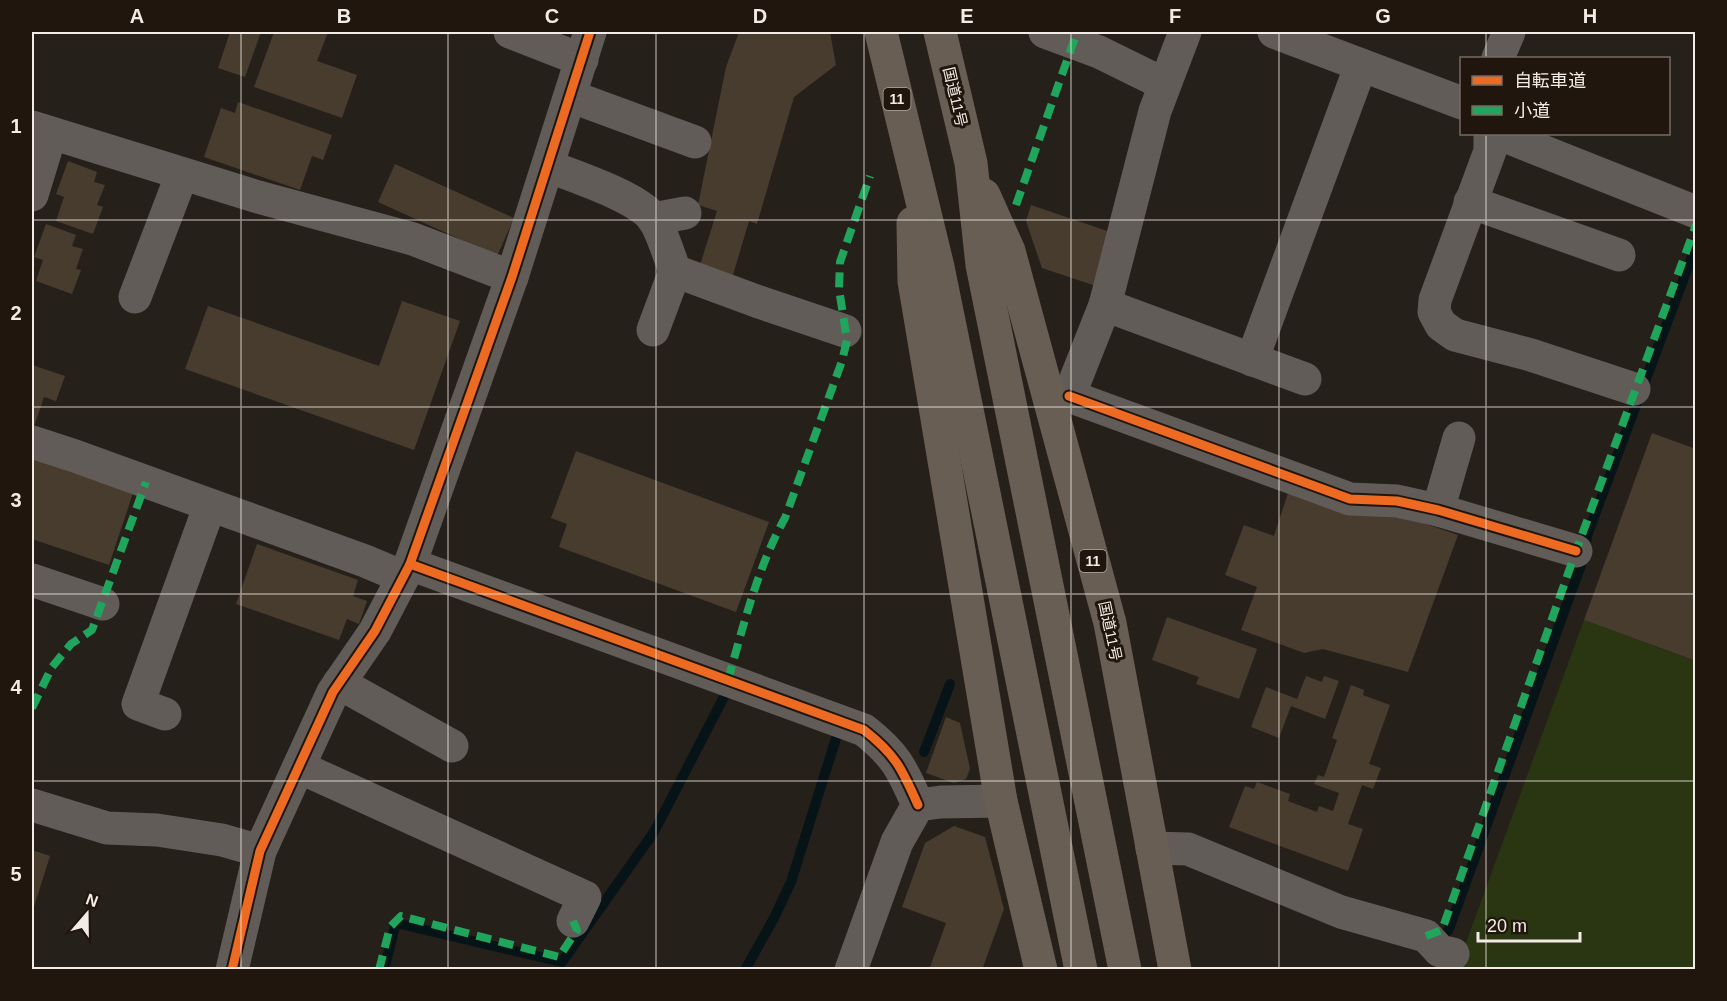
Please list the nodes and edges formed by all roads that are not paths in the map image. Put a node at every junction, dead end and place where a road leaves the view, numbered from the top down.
1 (510, 32) edge
2 (881, 32) edge
3 (940, 32) edge
4 (1046, 32) edge
5 (1185, 32) edge
6 (1274, 32) edge
7 (1509, 32) edge
8 (586, 46) edge
9 (1498, 57) edge
10 (1361, 65) junction
11 (1164, 84) junction
12 (570, 96) junction
13 (1460, 104) edge
14 (41, 130) edge
15 (1491, 135) edge
16 (1496, 135) edge
17 (695, 142) dead end
18 (971, 163) junction
19 (548, 166) junction
20 (912, 167) junction
21 (182, 174) junction
22 (32, 195) edge
23 (1470, 202) junction
24 (1695, 212) edge
25 (1619, 255) dead end
26 (675, 271) junction
27 (512, 277) junction
28 (135, 297) dead end
29 (1105, 305) junction
30 (653, 330) dead end
31 (845, 331) dead end
32 (1252, 360) junction
33 (1305, 379) dead end
34 (1634, 390) dead end
35 (1059, 398) junction
36 (1459, 438) dead end
37 (32, 442) edge
38 (210, 505) junction
39 (1438, 510) junction
40 (1576, 551) dead end
41 (407, 571) junction
42 (32, 580) edge
43 (103, 604) dead end
44 (339, 683) junction
45 (165, 714) dead end
46 (452, 746) dead end
47 (299, 767) junction
48 (1001, 801) junction
49 (32, 805) edge
50 (918, 805) junction
51 (1152, 848) junction
52 (260, 850) junction
53 (573, 921) dead end
54 (1453, 954) dead end
55 (232, 969) edge
56 (851, 969) edge
57 (1041, 969) edge
58 (1081, 969) edge
59 (1125, 969) edge
60 (1175, 969) edge

1 - 8 street
2 - 20 highway, 11
3 - 18 highway, 国道11号 / 11
4 - 11 street
5 - 11 street
6 - 10 street
7 - 9 street
8 - 12 street
10 - 13 street
10 - 32 street
11 - 29 street
12 - 17 street
12 - 19 street
14 - 21 street
14 - 22 street
15 - 23 street
16 - 24 street
18 - 35 highway, 国道11号 / 11
18 - 59 highway, 国道11号 / 11
19 - 26 street
19 - 27 street
20 - 48 highway, 11
20 - 58 highway, 11
21 - 27 street
21 - 28 street
23 - 25 street
23 - 34 street
26 - 30 street
26 - 31 street
27 - 41 street
29 - 32 street
29 - 35 street
32 - 33 street
35 - 39 street
35 - 51 highway, 国道11号 / 11
36 - 39 street
37 - 38 street
38 - 41 street
38 - 45 street
39 - 40 street
41 - 44 street
41 - 50 street
42 - 43 street
44 - 46 street
44 - 47 street
47 - 52 street
47 - 53 street
48 - 50 street
48 - 57 highway, 11
49 - 52 street
50 - 56 street
51 - 54 street
51 - 60 highway, 国道11号 / 11
52 - 55 street

